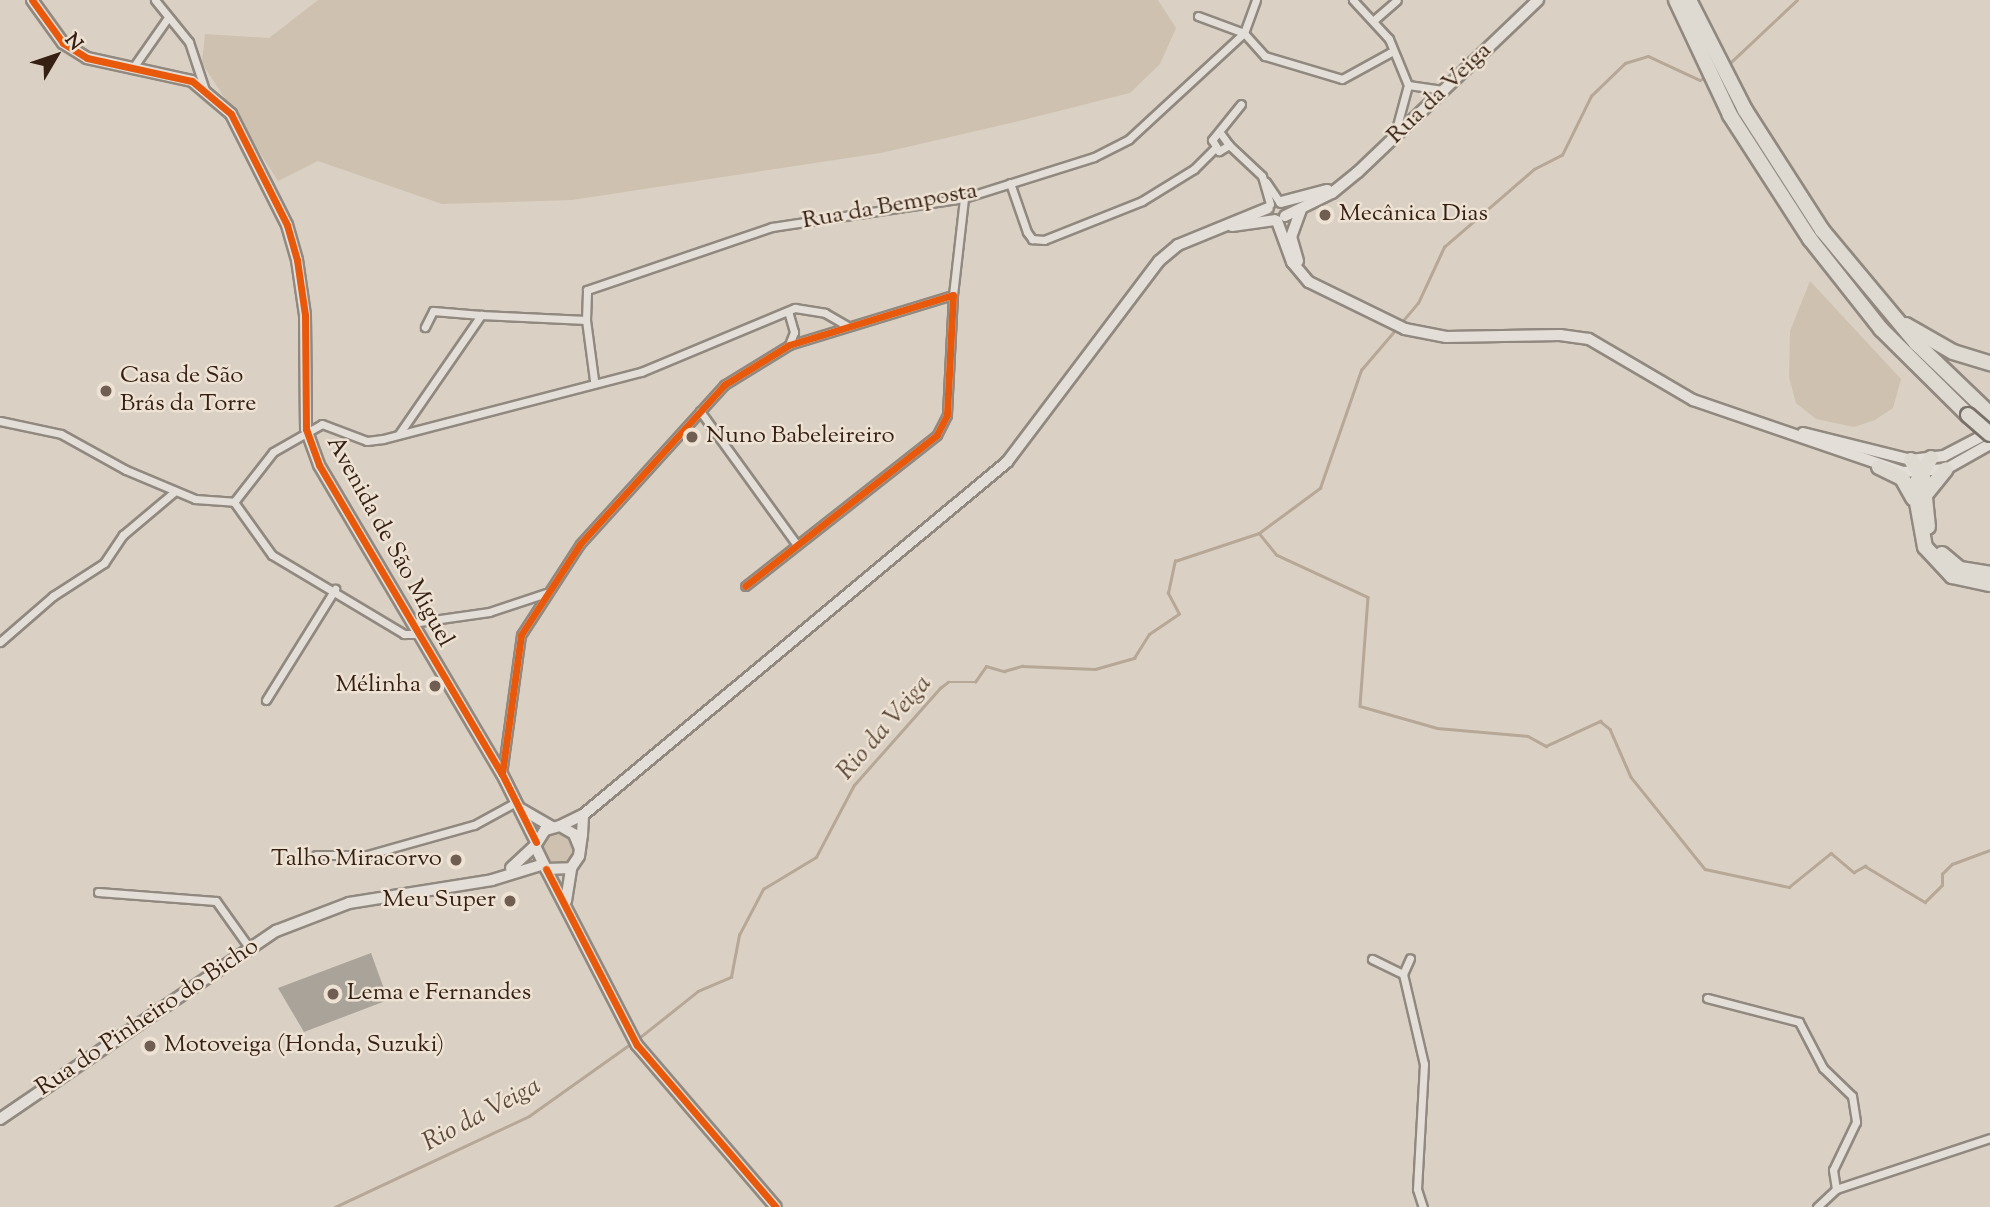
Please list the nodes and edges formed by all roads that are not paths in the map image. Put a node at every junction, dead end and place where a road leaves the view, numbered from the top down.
1 (32, 0) edge
2 (155, 0) edge
3 (1256, 0) edge
4 (1353, 0) edge
5 (1396, 0) edge
6 (1538, 0) edge
7 (1675, 0) edge
8 (1689, 0) edge
9 (1198, 16) dead end
10 (167, 19) junction
11 (1374, 20) junction
12 (1244, 33) junction
13 (1393, 51) junction
14 (132, 69) junction
15 (1408, 85) junction
16 (205, 90) junction
17 (1443, 90) junction
18 (1241, 104) dead end
19 (1222, 134) junction
20 (1394, 137) junction
21 (1229, 145) junction
22 (1214, 149) junction
23 (1010, 183) junction
24 (1340, 186) junction
25 (964, 198) junction
26 (1275, 204) junction
27 (1303, 208) junction
28 (1280, 219) junction
29 (1254, 225) junction
30 (1229, 226) junction
31 (1288, 239) junction
32 (953, 295) junction
33 (788, 310) junction
34 (481, 315) junction
35 (1893, 316) junction
36 (586, 320) junction
37 (846, 325) junction
38 (425, 327) dead end
39 (789, 345) junction
40 (1990, 363) edge
41 (593, 380) junction
42 (1986, 410) edge
43 (700, 411) junction
44 (1746, 418) junction
45 (0, 421) edge
46 (306, 429) junction
47 (1990, 433) edge
48 (399, 434) junction
49 (1990, 444) edge
50 (1931, 458) junction
51 (1911, 460) junction
52 (1879, 467) junction
53 (1946, 468) junction
54 (1921, 472) junction
55 (174, 492) junction
56 (1920, 499) junction
57 (233, 502) junction
58 (797, 545) junction
59 (1990, 574) edge
60 (1990, 584) edge
61 (745, 586) dead end
62 (335, 589) junction
63 (546, 593) junction
64 (414, 629) junction
65 (0, 642) edge
66 (266, 700) dead end
67 (502, 774) junction
68 (518, 805) junction
69 (583, 815) junction
70 (556, 826) junction
71 (535, 844) junction
72 (580, 849) junction
73 (316, 855) dead end
74 (543, 867) junction
75 (571, 868) junction
76 (503, 874) junction
77 (98, 892) dead end
78 (569, 910) junction
79 (248, 946) junction
80 (1410, 958) dead end
81 (1372, 959) dead end
82 (1403, 974) junction
83 (1707, 998) dead end
84 (0, 1119) edge
85 (1990, 1138) edge
86 (1836, 1189) junction
87 (776, 1207) edge
88 (1423, 1207) edge
89 (1817, 1207) edge

1 - 14 main road, Avenida de São Miguel
2 - 10 street
3 - 12 street, Rua da Bemposta
4 - 11 street
5 - 11 street
6 - 17 main road, Rua da Veiga
7 - 47 highway, bridge
8 - 35 highway
9 - 12 street
10 - 14 street
10 - 16 street
11 - 13 street
12 - 13 street
12 - 23 street, Rua da Bemposta
13 - 15 street
14 - 16 main road, Avenida de São Miguel
15 - 17 street
15 - 20 street
16 - 46 main road, Avenida de São Miguel
17 - 20 main road, Rua da Veiga
18 - 19 street
19 - 21 street
19 - 22 street
20 - 24 main road, Rua da Veiga
21 - 22 street
21 - 26 street
22 - 23 street
23 - 25 street, Rua da Bemposta
24 - 26 main road, Rua da Veiga
24 - 27 main road, Rua da Veiga
25 - 32 street
25 - 36 street, Rua da Bemposta
26 - 28 main road
26 - 28 main road
26 - 30 main road, Rua da Veiga
27 - 28 main road, Rua da Veiga
27 - 31 main road
28 - 29 main road, Rua da Veiga
28 - 31 main road
29 - 30 main road, Rua da Veiga
29 - 31 main road
30 - 69 main road
31 - 44 main road
32 - 37 street
32 - 58 street
33 - 37 street
33 - 39 street
33 - 41 street
34 - 36 street
34 - 38 street
34 - 48 street
35 - 40 highway
35 - 42 highway
36 - 41 street
37 - 39 street
39 - 43 street
41 - 48 street
43 - 58 street
43 - 63 street
44 - 51 main road
44 - 52 main road
45 - 55 street
46 - 48 street
46 - 57 street
46 - 64 main road, Avenida de São Miguel
47 - 50 main road
49 - 53 main road
50 - 51 main road
50 - 54 highway
51 - 54 highway
52 - 54 main road
52 - 56 highway
53 - 54 main road
53 - 56 highway
54 - 56 highway
55 - 57 street
55 - 65 street
56 - 59 highway
56 - 60 highway
57 - 62 street
58 - 61 street
62 - 64 street
62 - 66 street
63 - 64 street
63 - 67 street
64 - 67 main road, Avenida de São Miguel
67 - 68 main road, Avenida de São Miguel
68 - 70 main road
68 - 71 main road, Avenida de São Miguel
68 - 73 street
69 - 70 main road
69 - 72 main road
70 - 71 main road
70 - 72 main road
71 - 74 main road
71 - 76 main road
72 - 75 main road
74 - 75 main road
74 - 76 main road, Rua do Pinheiro do Bicho
74 - 78 main road
75 - 78 main road
76 - 79 main road, Rua do Pinheiro do Bicho
77 - 79 street
78 - 87 main road
79 - 84 main road, Rua do Pinheiro do Bicho
80 - 82 street
81 - 82 street
82 - 88 street
83 - 86 street
85 - 86 street
86 - 89 street

